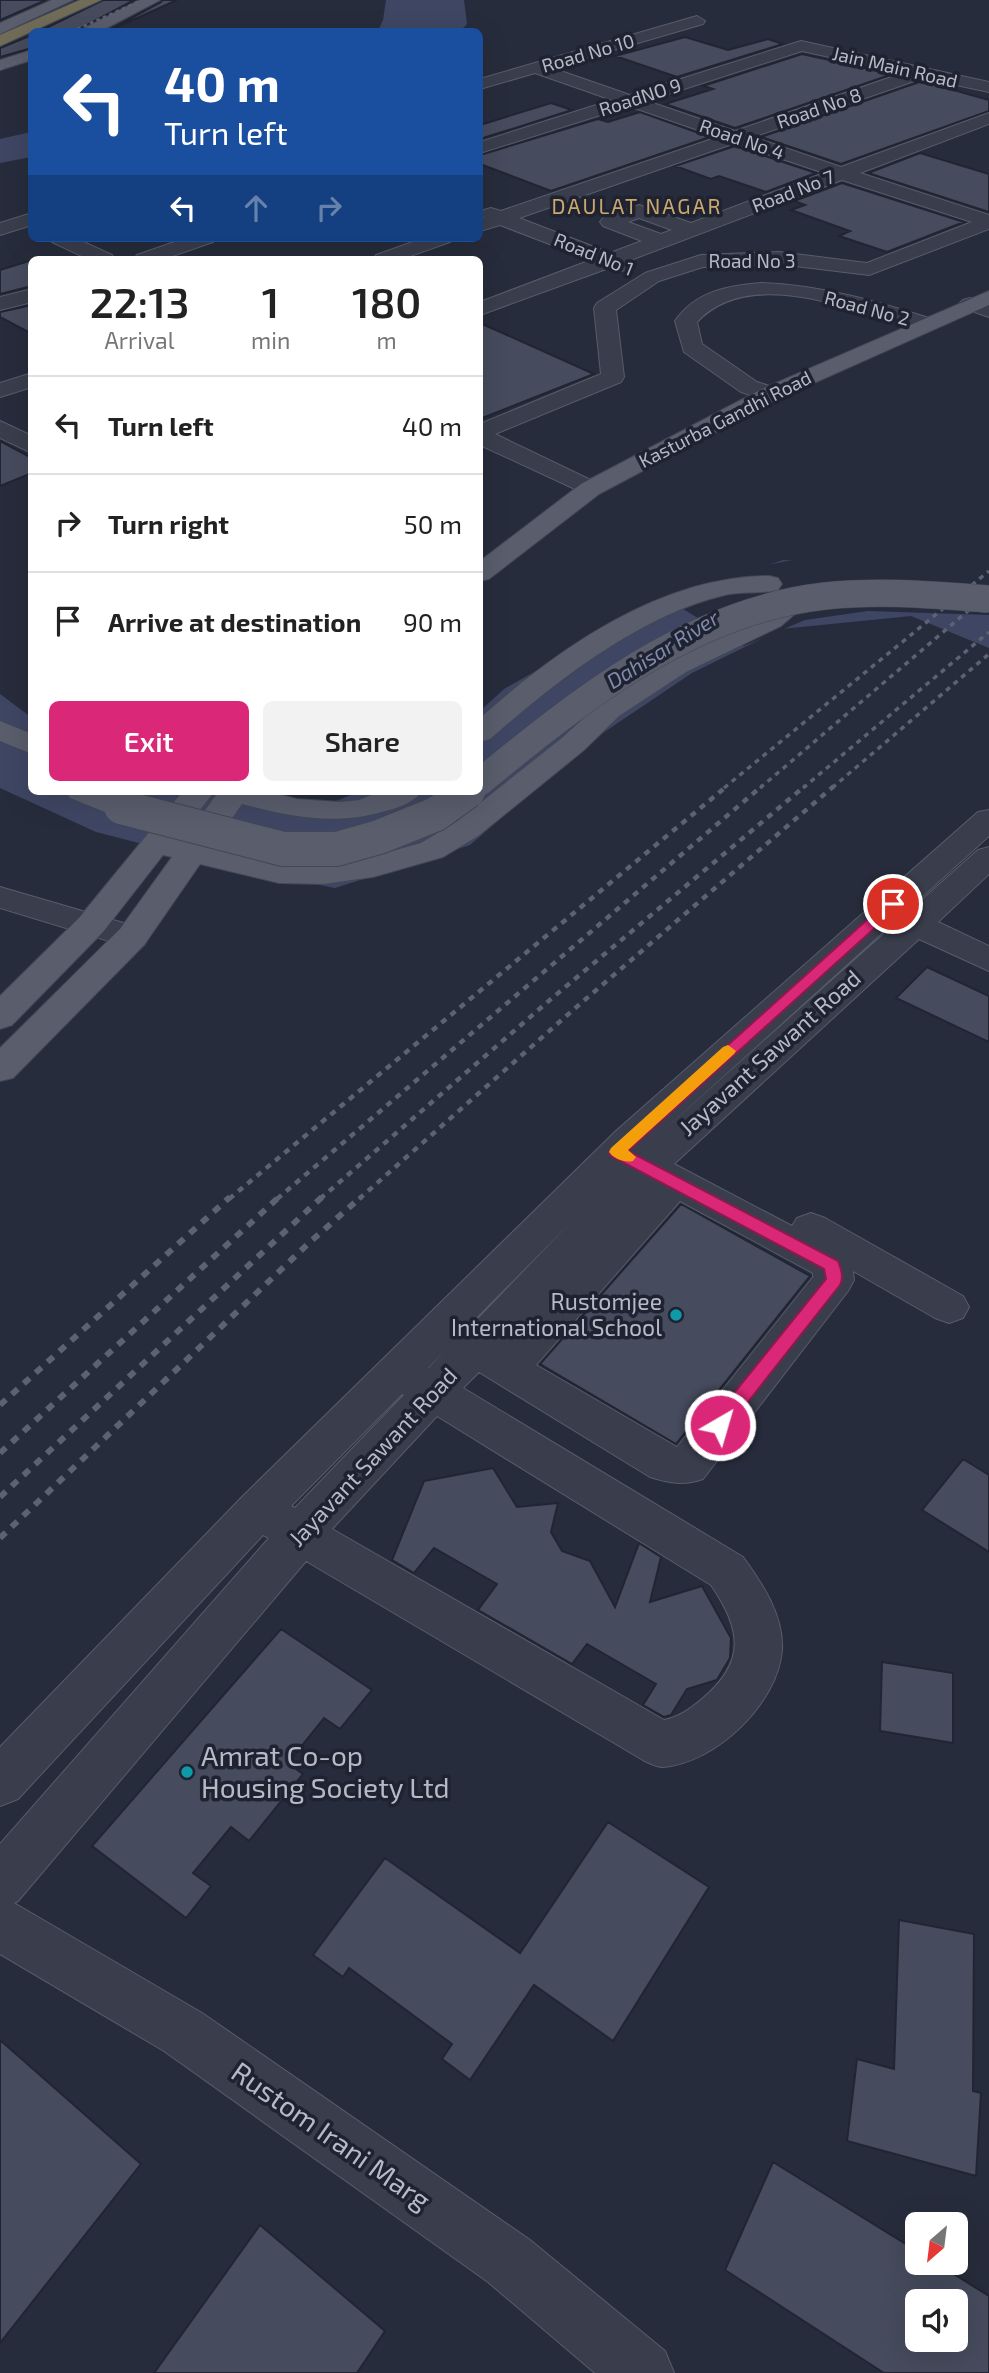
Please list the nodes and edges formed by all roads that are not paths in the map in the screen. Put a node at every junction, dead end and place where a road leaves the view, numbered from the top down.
1 (65, 0) edge
2 (93, 0) edge
3 (125, 0) edge
4 (152, 0) edge
5 (697, 22) dead end
6 (44, 28) edge
7 (65, 28) edge
8 (93, 28) edge
9 (0, 29) edge
10 (28, 37) edge
11 (28, 44) edge
12 (801, 46) joint
13 (893, 46) dead end
14 (5, 50) edge
15 (28, 56) edge
16 (857, 59) junction
17 (0, 65) edge
18 (535, 68) junction
19 (920, 73) junction
20 (483, 83) edge
21 (989, 87) edge
22 (632, 100) junction
23 (989, 118) edge
24 (735, 137) junction
25 (483, 147) edge
26 (841, 173) junction
27 (483, 210) edge
28 (500, 218) junction
29 (989, 221) edge
30 (28, 222) edge
31 (483, 224) edge
32 (688, 228) junction
33 (0, 229) edge
34 (656, 240) junction
35 (68, 242) edge
36 (195, 242) edge
37 (432, 242) edge
38 (98, 256) edge
39 (155, 256) edge
40 (392, 256) edge
41 (609, 260) junction
42 (652, 277) junction
43 (989, 282) edge
44 (28, 296) edge
45 (488, 300) edge
46 (709, 300) junction
47 (0, 304) edge
48 (983, 304) edge
49 (913, 320) junction
50 (28, 381) edge
51 (0, 390) edge
52 (759, 390) junction
53 (0, 428) edge
54 (483, 433) edge
55 (483, 436) edge
56 (28, 444) edge
57 (563, 478) junction
58 (590, 489) junction
59 (542, 495) dead end
60 (483, 569) edge
61 (989, 578) edge
62 (769, 584) junction
63 (989, 599) edge
64 (798, 600) junction
65 (0, 730) edge
66 (483, 730) edge
67 (28, 743) edge
68 (0, 755) edge
69 (483, 756) edge
70 (28, 767) edge
71 (483, 780) edge
72 (91, 795) edge
73 (165, 795) edge
74 (196, 795) edge
75 (230, 795) edge
76 (249, 795) edge
77 (398, 795) edge
78 (429, 795) edge
79 (462, 795) edge
80 (989, 819) edge
81 (155, 843) junction
82 (192, 853) junction
83 (989, 857) edge
84 (0, 897) edge
85 (915, 924) junction
86 (91, 925) junction
87 (132, 937) junction
88 (989, 960) edge
89 (0, 1017) edge
90 (0, 1069) edge
91 (652, 1161) junction
92 (949, 1307) dead end
93 (440, 1328) junction
94 (492, 1358) junction
95 (416, 1381) junction
96 (259, 1509) junction
97 (300, 1534) junction
98 (0, 1782) edge
99 (0, 1883) edge
100 (0, 1924) edge
101 (643, 2373) edge

1 - 9 main road
2 - 6 highway
3 - 7 highway
4 - 8 main road
5 - 18 street, Road No 10
10 - 14 highway
11 - 14 highway
12 - 16 street, Jain Main Road
12 - 22 street, RoadNO 9
13 - 16 street
15 - 17 main road
16 - 19 street, Jain Main Road
18 - 20 street, Road No 10
18 - 22 street, Road No 4
19 - 21 street, Jain Main Road
19 - 24 street, Road No 8
22 - 24 street, Road No 4
22 - 25 street, RoadNO 9
23 - 26 street, Road No 7
24 - 26 street, Road No 4
24 - 28 street, Road No 8
26 - 29 street, Road No 4
26 - 32 street, Road No 7
27 - 28 street, Road No 1
28 - 31 street, Road No 8
28 - 41 street, Road No 1
29 - 42 street, Road No 3
30 - 33 street
32 - 34 street, Road No 7
32 - 34 street
34 - 41 street
35 - 38 street
36 - 39 street
37 - 40 street
41 - 42 street, Road No 1
41 - 45 street
42 - 46 street, Road No 1
42 - 54 street, Road No 3
43 - 49 main road, Kasturba Gandhi Road
44 - 47 street
46 - 49 street, Road No 2
46 - 52 street
48 - 49 main road, Kasturba Gandhi Road
49 - 52 main road, Kasturba Gandhi Road
50 - 51 street
52 - 57 main road, Kasturba Gandhi Road
52 - 58 main road, Kasturba Gandhi Road
53 - 56 street
55 - 57 street
57 - 58 street
57 - 59 main road, Kasturba Gandhi Road
58 - 60 main road, Kasturba Gandhi Road
61 - 62 main road
62 - 66 main road
62 - 69 main road
63 - 64 main road, bridge
64 - 71 main road, bridge
64 - 82 main road
65 - 67 main road
68 - 70 main road
72 - 79 main road, bridge
73 - 78 main road
74 - 81 main road
75 - 82 main road
76 - 77 main road
80 - 91 street, Jayavant Sawant Road
81 - 82 main road
81 - 86 main road
82 - 87 main road
83 - 85 street, Jayavant Sawant Road
84 - 86 street
85 - 88 street
85 - 91 street, Jayavant Sawant Road
86 - 87 street
86 - 89 main road
87 - 90 main road
91 - 92 street
91 - 93 street, Jayavant Sawant Road
91 - 94 street, Jayavant Sawant Road
91 - 94 street
93 - 94 street
93 - 95 street, Jayavant Sawant Road
94 - 95 street, Jayavant Sawant Road
95 - 96 street, Jayavant Sawant Road
95 - 97 street, Jayavant Sawant Road
95 - 97 street
96 - 97 street
96 - 98 street, Jayavant Sawant Road
97 - 99 street, Jayavant Sawant Road
100 - 101 street, Rustom Irani Marg

